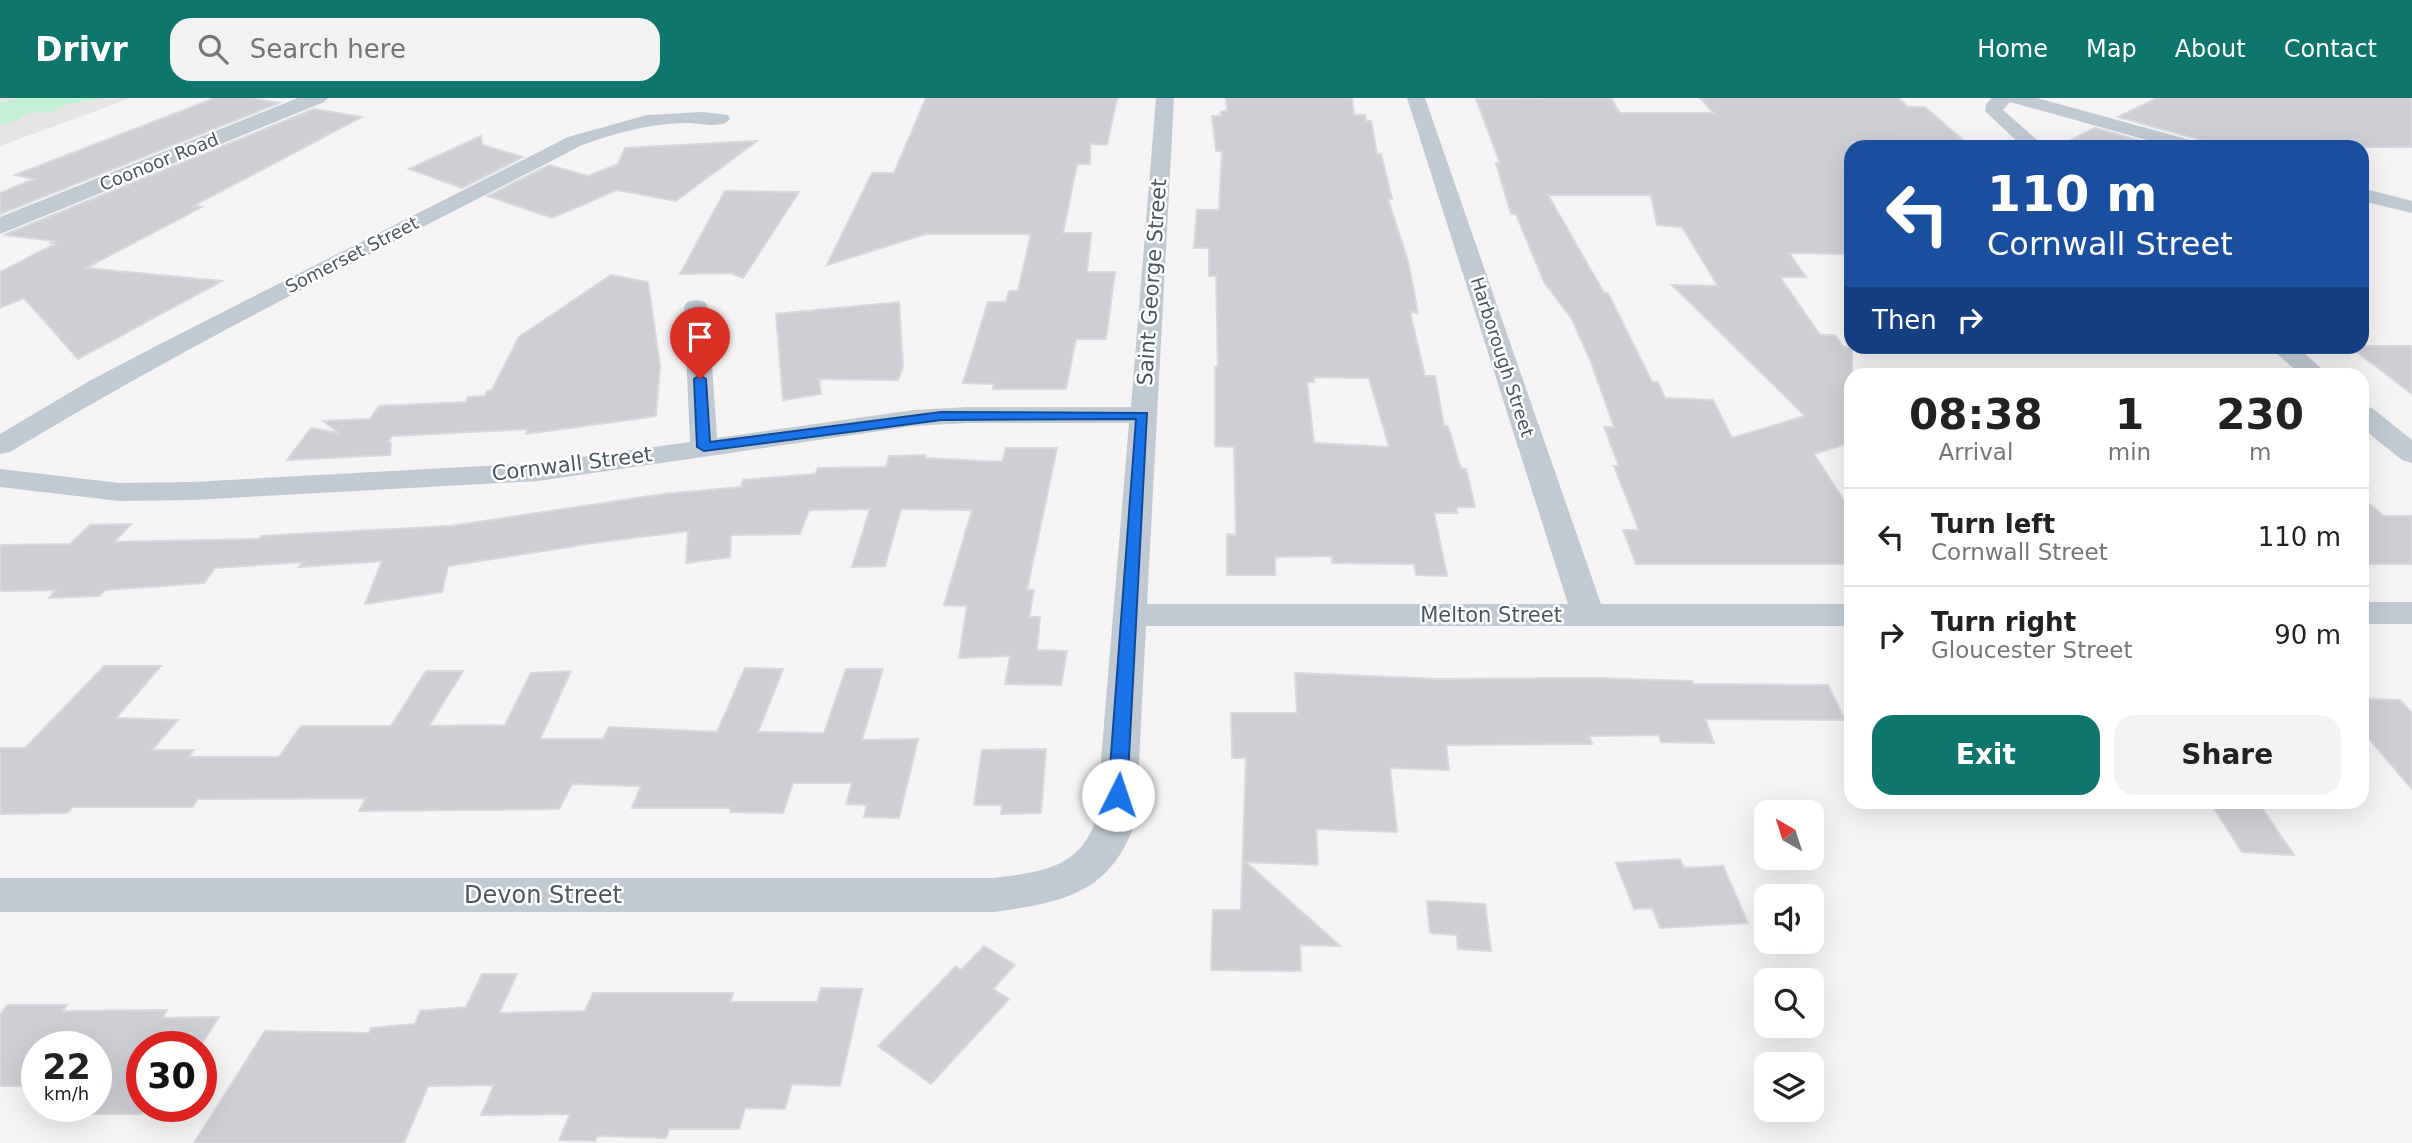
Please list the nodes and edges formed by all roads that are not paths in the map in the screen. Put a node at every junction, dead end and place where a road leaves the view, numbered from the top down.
1 (317, 98) edge
2 (1165, 98) edge
3 (1416, 98) edge
4 (2004, 98) edge
5 (2017, 98) edge
6 (721, 119) dead end
7 (2027, 140) edge
8 (2169, 140) edge
9 (2369, 196) edge
10 (2412, 208) edge
11 (0, 226) edge
12 (696, 307) dead end
13 (2290, 354) edge
14 (2308, 368) edge
15 (1143, 415) junction
16 (2369, 420) edge
17 (0, 446) edge
18 (704, 447) junction
19 (2412, 454) edge
20 (0, 478) edge
21 (2369, 613) edge
22 (2412, 613) edge
23 (1130, 615) junction
24 (1588, 615) junction
25 (1844, 615) edge
26 (1082, 872) joint
27 (0, 895) edge

1 - 11 street, Coonoor Road
2 - 15 street, Saint George Street
3 - 24 street, Harborough Street
4 - 7 street
5 - 8 street
6 - 17 street, Somerset Street
9 - 10 street
12 - 18 street
13 - 14 street
15 - 18 street, Cornwall Street
15 - 23 street, Saint George Street
16 - 19 street
18 - 20 street, Cornwall Street
21 - 22 street
23 - 24 street, Melton Street
23 - 26 street, Saint George Street
24 - 25 street, Melton Street
26 - 27 street, Devon Street

